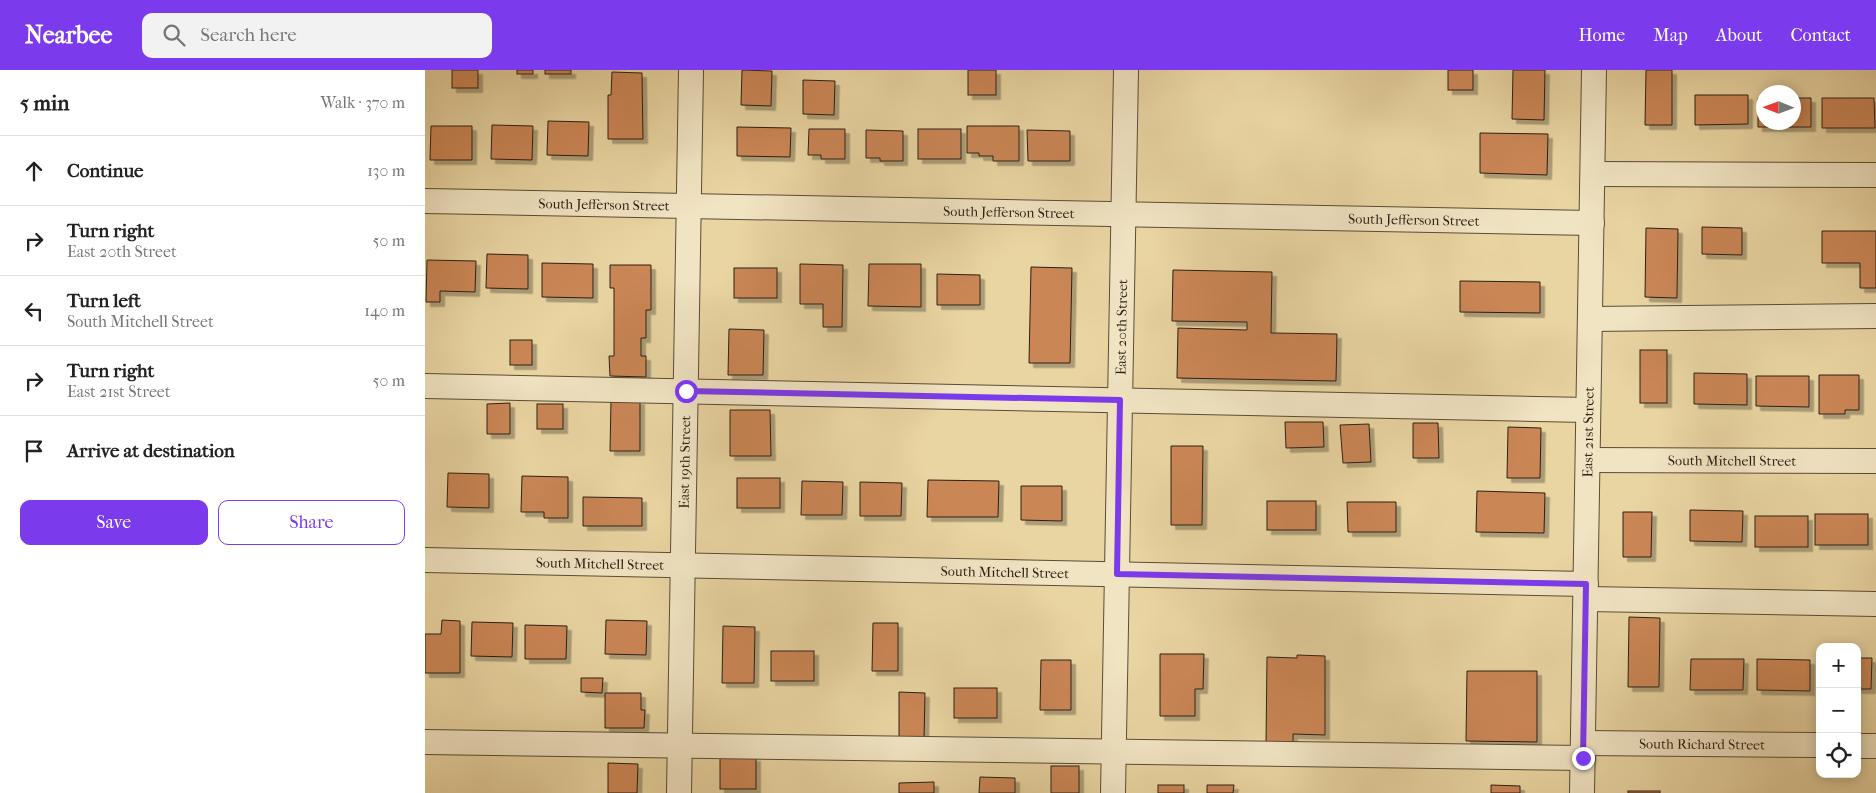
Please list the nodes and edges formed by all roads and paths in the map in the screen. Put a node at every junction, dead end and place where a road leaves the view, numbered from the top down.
1 (691, 70) edge
2 (1126, 70) edge
3 (1594, 70) edge
4 (1593, 174) junction
5 (1876, 175) edge
6 (425, 201) edge
7 (689, 206) junction
8 (1123, 214) junction
9 (1592, 223) junction
10 (1876, 316) edge
11 (1590, 319) junction
12 (425, 386) edge
13 (686, 391) junction
14 (1120, 400) junction
15 (1589, 410) junction
16 (1588, 460) junction
17 (1876, 462) edge
18 (425, 560) edge
19 (683, 565) junction
20 (1117, 574) junction
21 (1586, 592) junction
22 (1876, 604) edge
23 (425, 742) edge
24 (1816, 745) edge
25 (680, 746) junction
26 (1861, 746) edge
27 (1876, 746) edge
28 (1583, 751) junction
29 (1114, 752) junction
30 (679, 793) edge
31 (1113, 793) edge
32 (1582, 793) edge

1 - 7 street, East 19th Street
2 - 8 street, East 20th Street
3 - 4 street, East 21st Street
4 - 5 street
4 - 9 street, East 21st Street
6 - 7 street, South Jefferson Street
7 - 8 street, South Jefferson Street
7 - 13 street, East 19th Street
8 - 9 street, South Jefferson Street
8 - 14 street, East 20th Street
9 - 11 street, East 21st Street
10 - 11 street
11 - 15 street, East 21st Street
12 - 13 street
13 - 14 street
13 - 19 street, East 19th Street
14 - 15 street
14 - 20 street, East 20th Street
15 - 16 street, East 21st Street
16 - 17 street, South Mitchell Street
16 - 21 street, East 21st Street
18 - 19 street, South Mitchell Street
19 - 20 street, South Mitchell Street
19 - 25 street, East 19th Street
20 - 21 street, South Mitchell Street
20 - 29 street, East 20th Street
21 - 22 street, South Mitchell Street
21 - 28 street, East 21st Street
23 - 25 street, South Richard Street
24 - 28 street, South Richard Street
25 - 29 street, South Richard Street
25 - 30 street, East 19th Street
26 - 27 street
28 - 29 street, South Richard Street
28 - 32 street, East 21st Street
29 - 31 street, East 20th Street

